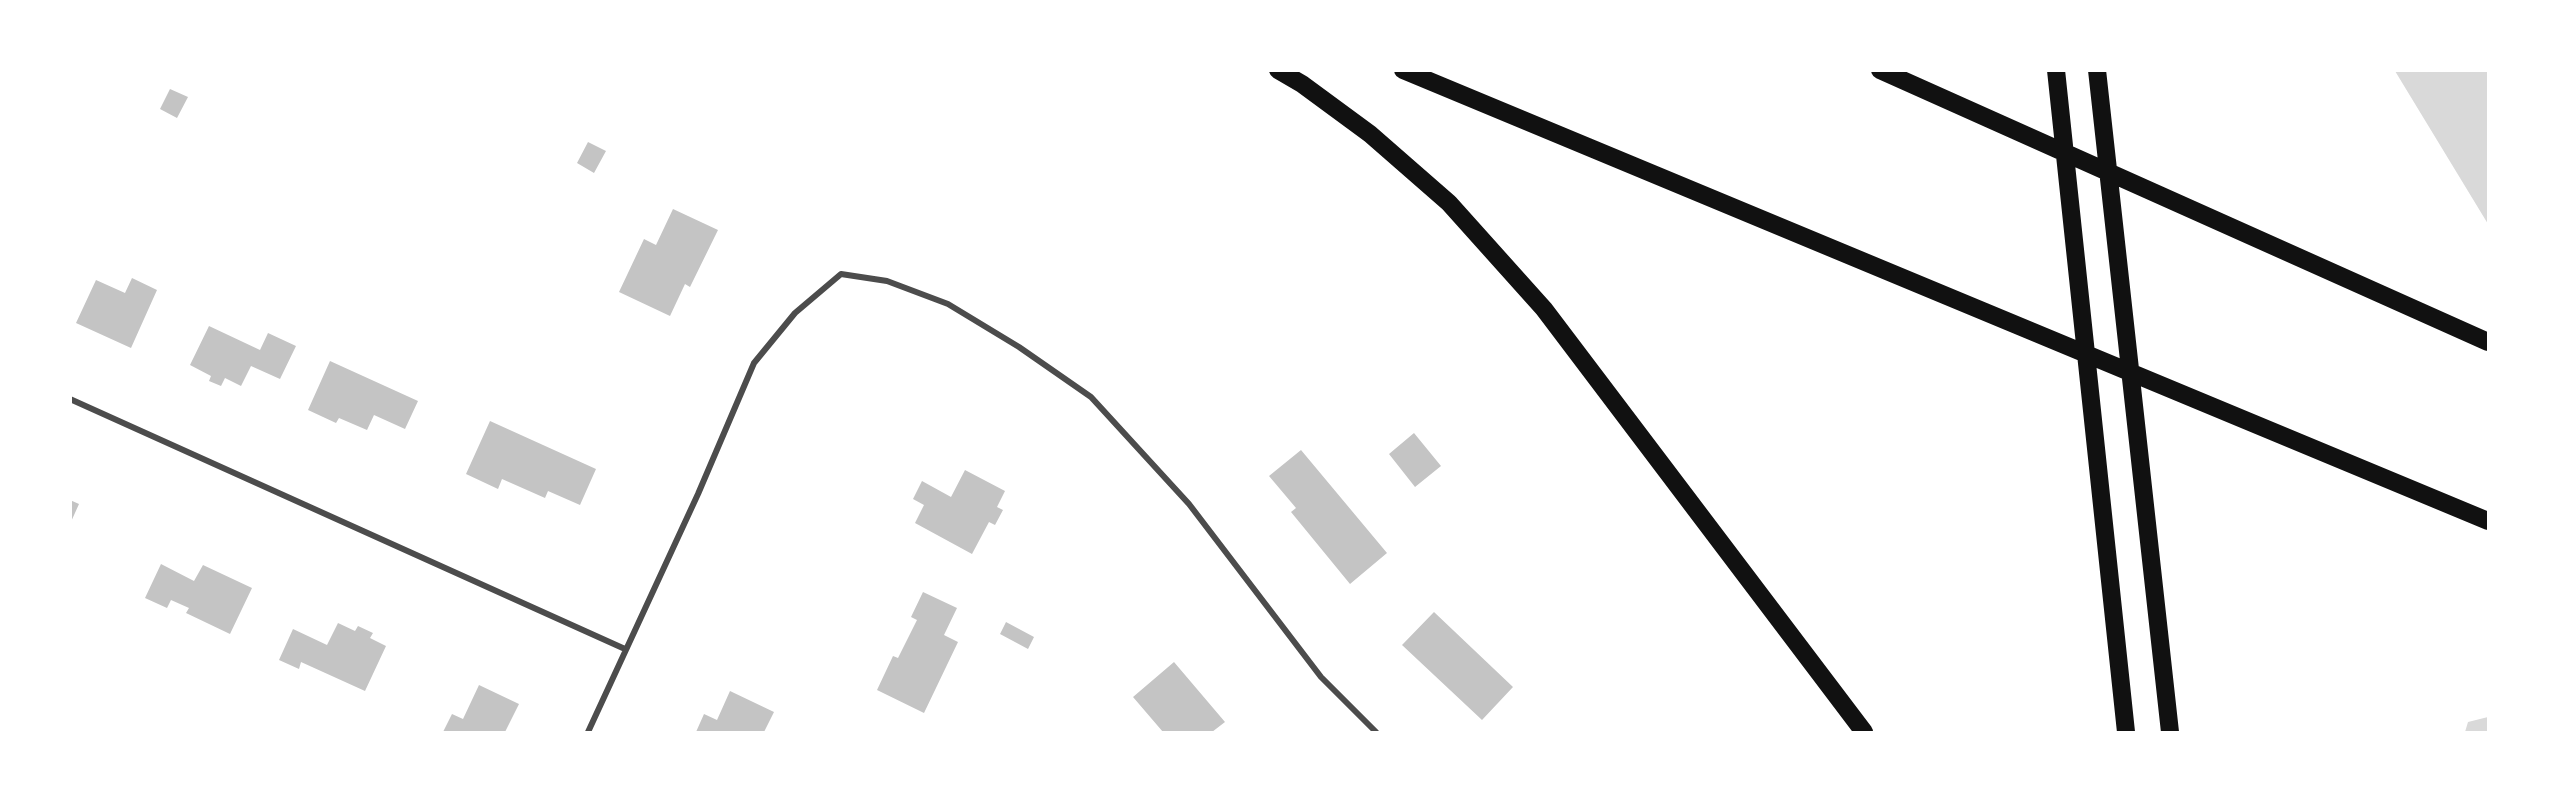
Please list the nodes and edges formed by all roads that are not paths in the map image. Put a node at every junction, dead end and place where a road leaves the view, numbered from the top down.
1 (1278, 70) edge
2 (1403, 70) edge
3 (1880, 70) edge
4 (1893, 70) edge
5 (2056, 70) edge
6 (2097, 70) edge
7 (1925, 90) junction
8 (2488, 342) edge
9 (70, 399) edge
10 (2488, 521) edge
11 (625, 649) junction
12 (588, 732) edge
13 (1376, 732) edge
14 (1864, 732) edge
15 (2126, 732) edge
16 (2170, 732) edge

1 - 14 highway
2 - 10 highway
3 - 7 highway
4 - 7 highway
5 - 15 highway
6 - 16 highway
7 - 8 highway
9 - 11 street
11 - 12 street
11 - 13 street

